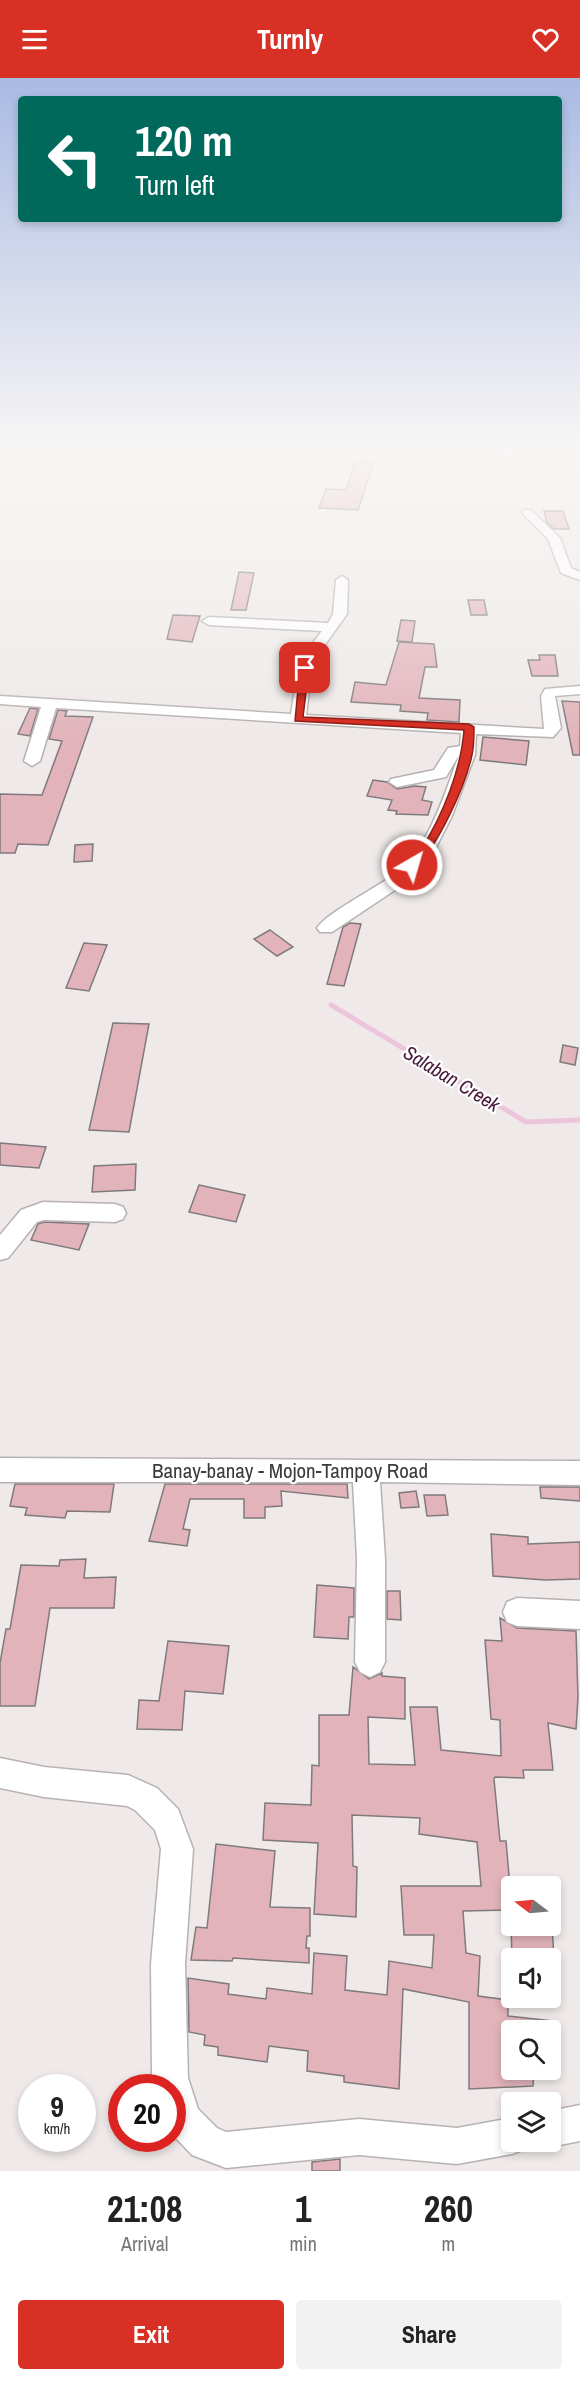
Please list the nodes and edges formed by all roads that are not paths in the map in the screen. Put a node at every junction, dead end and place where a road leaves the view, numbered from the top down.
1 (557, 546) edge
2 (580, 576) edge
3 (342, 580) dead end
4 (209, 621) dead end
5 (332, 627) junction
6 (580, 690) edge
7 (0, 700) edge
8 (50, 703) junction
9 (298, 719) junction
10 (469, 727) junction
11 (468, 750) junction
12 (32, 761) dead end
13 (397, 782) dead end
14 (326, 928) dead end
15 (115, 1213) dead end
16 (0, 1251) edge
17 (0, 1470) edge
18 (366, 1470) junction
19 (580, 1473) edge
20 (517, 1612) dead end
21 (580, 1615) edge
22 (370, 1662) dead end
23 (0, 1773) edge
24 (580, 2123) edge
25 (561, 2127) edge
26 (501, 2138) edge

1 - 2 street
3 - 5 street
4 - 5 street
5 - 9 street
6 - 10 street
7 - 8 street
8 - 9 street
8 - 12 street
9 - 10 street
10 - 11 street
11 - 13 street
11 - 14 street
15 - 16 street
17 - 18 street, Banay-banay - Mojon-Tampoy Road
18 - 19 street, Banay-banay - Mojon-Tampoy Road
18 - 22 street
20 - 21 street
23 - 26 street
24 - 25 street

